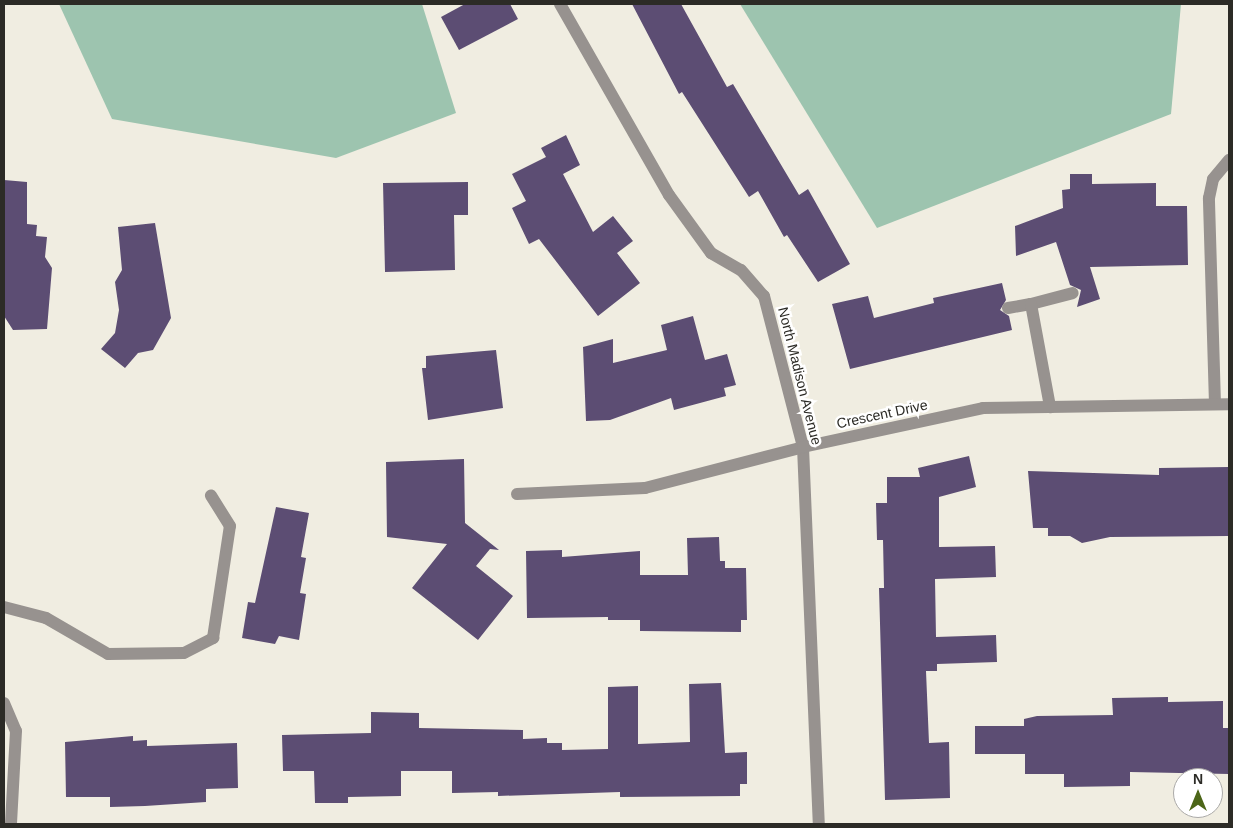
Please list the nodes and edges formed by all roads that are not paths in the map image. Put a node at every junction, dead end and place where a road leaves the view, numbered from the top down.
1 (560, 4) edge
2 (1229, 160) edge
3 (1073, 293) dead end
4 (1031, 304) junction
5 (1008, 308) dead end
6 (1216, 404) junction
7 (1229, 404) edge
8 (1050, 407) junction
9 (803, 447) junction
10 (517, 494) dead end
11 (211, 496) dead end
12 (4, 607) edge
13 (4, 702) edge
14 (11, 824) edge
15 (819, 824) edge

1 - 9 street, North Madison Avenue
2 - 6 street
3 - 4 street
4 - 5 street
4 - 8 street
6 - 7 street, Crescent Drive
6 - 8 street, Crescent Drive
8 - 9 street, Crescent Drive
9 - 10 street, Crescent Drive
9 - 15 street, North Madison Avenue
11 - 12 street
13 - 14 street

